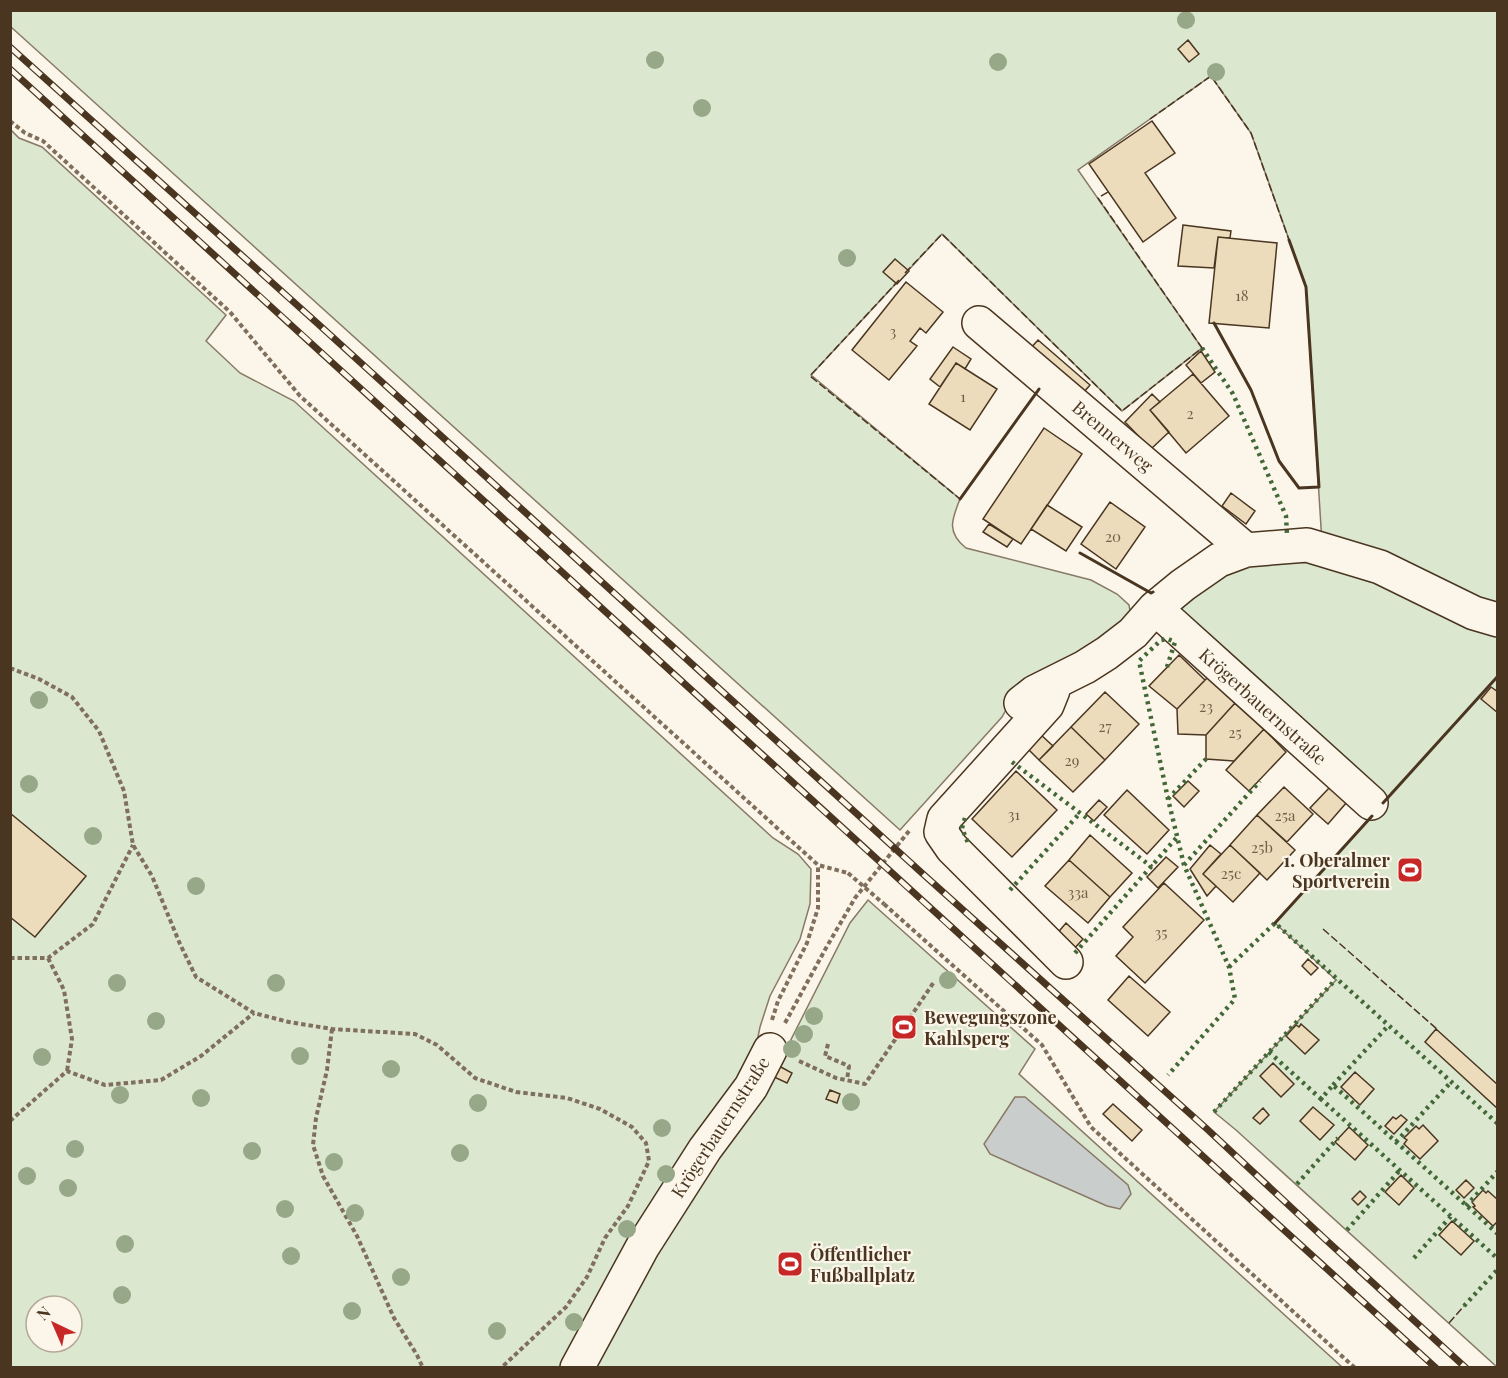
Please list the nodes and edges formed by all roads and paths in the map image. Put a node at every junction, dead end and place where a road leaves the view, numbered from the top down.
1 (10, 121) edge
2 (979, 323) dead end
3 (1246, 550) junction
4 (1155, 608) junction
5 (1497, 620) edge
6 (10, 668) edge
7 (1057, 680) junction
8 (1021, 704) dead end
9 (1371, 803) dead end
10 (910, 831) dead end
11 (133, 845) junction
12 (818, 865) junction
13 (10, 958) edge
14 (48, 958) junction
15 (1066, 962) dead end
16 (934, 982) dead end
17 (254, 1013) junction
18 (332, 1029) junction
19 (828, 1044) dead end
20 (771, 1050) junction
21 (68, 1071) junction
22 (847, 1080) junction
23 (10, 1121) edge
24 (423, 1368) edge
25 (501, 1368) edge
26 (577, 1368) edge
27 (1355, 1368) edge

1 - 12 path
2 - 3 street, Brennerweg
3 - 4 street
3 - 5 street
4 - 7 street
4 - 9 street, Krögerbauernstraße
6 - 11 path
7 - 8 street
7 - 15 street
10 - 20 path, Krögerbauernstraße
11 - 14 path
11 - 17 path
12 - 20 path
12 - 27 path, bridge
13 - 14 path
14 - 21 path
16 - 22 path
17 - 18 path
17 - 21 path
18 - 24 path
18 - 25 path
19 - 22 path
20 - 22 path
20 - 26 street, Krögerbauernstraße
21 - 23 path

